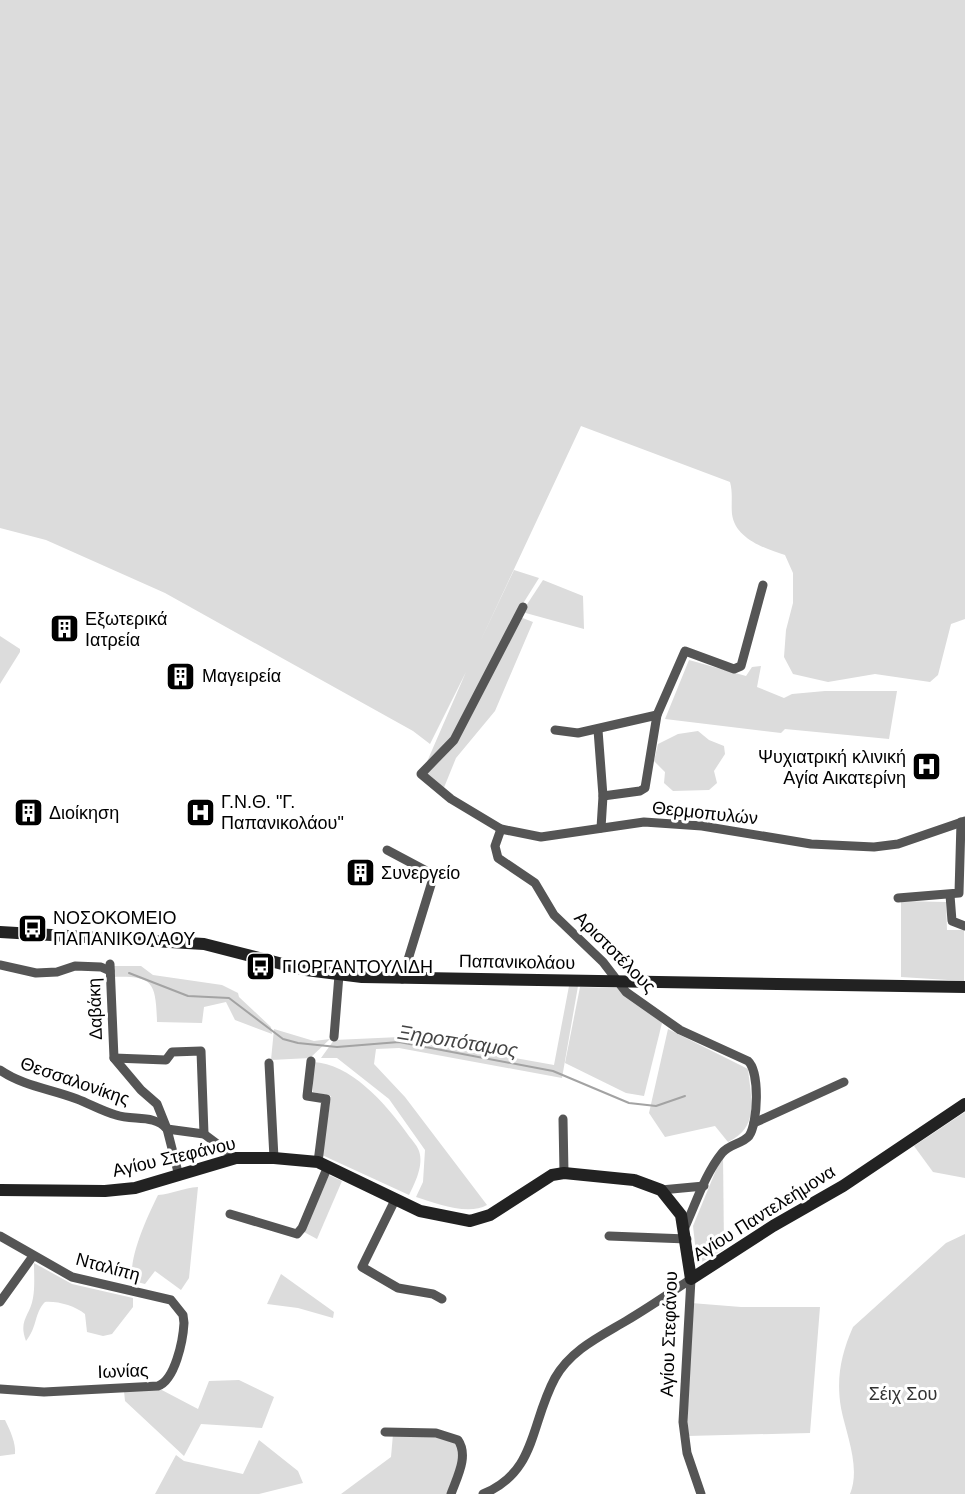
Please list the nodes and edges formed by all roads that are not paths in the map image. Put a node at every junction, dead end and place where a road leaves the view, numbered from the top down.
1 (763, 585) dead end
2 (523, 607) dead end
3 (657, 715) junction
4 (555, 730) dead end
5 (598, 730) junction
6 (603, 796) junction
7 (963, 821) edge
8 (601, 828) junction
9 (501, 829) junction
10 (387, 850) dead end
11 (954, 894) junction
12 (898, 898) dead end
13 (965, 926) edge
14 (0, 932) edge
15 (0, 965) edge
16 (339, 975) junction
17 (402, 979) junction
18 (617, 982) junction
19 (965, 987) edge
20 (334, 1037) dead end
21 (114, 1058) junction
22 (311, 1061) dead end
23 (269, 1063) dead end
24 (0, 1070) edge
25 (844, 1082) dead end
26 (965, 1104) edge
27 (563, 1119) dead end
28 (754, 1123) junction
29 (167, 1129) junction
30 (204, 1134) junction
31 (236, 1158) junction
32 (274, 1158) junction
33 (323, 1164) junction
34 (564, 1173) junction
35 (179, 1176) junction
36 (704, 1186) junction
37 (0, 1190) edge
38 (661, 1190) junction
39 (395, 1200) junction
40 (230, 1214) dead end
41 (686, 1233) junction
42 (0, 1236) edge
43 (609, 1236) dead end
44 (33, 1256) junction
45 (692, 1279) junction
46 (442, 1299) dead end
47 (0, 1302) edge
48 (177, 1307) joint
49 (0, 1389) edge
50 (385, 1432) dead end
51 (451, 1494) edge
52 (483, 1494) edge
53 (701, 1494) edge

1 - 3 street
2 - 9 street, Θερμοπυλών
3 - 5 street
3 - 6 street
4 - 5 street
5 - 6 street
6 - 8 street
7 - 8 street, Θερμοπυλών
7 - 11 street
8 - 9 street, Θερμοπυλών
9 - 18 street, Αριστοτέλους
10 - 17 street
11 - 12 street
11 - 13 street
14 - 16 street, Παπανικολάου
15 - 21 street, Δαβάκη
16 - 17 street, Παπανικολάου
16 - 20 street
17 - 18 street, Παπανικολάου
18 - 19 street, Παπανικολάου
18 - 28 street, Αριστοτέλους
21 - 29 street, Δαβάκη
21 - 30 street
22 - 33 street
23 - 32 street
24 - 29 street, Θεσσαλονίκης
25 - 28 street
26 - 45 street, Αγίου Παντελεήμονα
27 - 34 street
28 - 36 street
29 - 30 street, Θεσσαλονίκης
29 - 35 street, Δαβάκη
30 - 31 street, Θεσσαλονίκης
31 - 32 street, Αγίου Στεφάνου
31 - 35 street, Αγίου Στεφάνου
32 - 33 street, Αγίου Στεφάνου
33 - 39 street, Αγίου Στεφάνου
33 - 40 street
34 - 38 street, Αγίου Στεφάνου
34 - 39 street, Αγίου Στεφάνου
35 - 37 street, Αγίου Στεφάνου
36 - 38 street
36 - 41 street
38 - 41 street, Αγίου Στεφάνου
39 - 46 street
41 - 43 street
41 - 45 street, Αγίου Στεφάνου
42 - 44 street, Νταλίπη
44 - 47 street
44 - 48 street, Νταλίπη
45 - 52 street, Αγίου Παντελεήμονα
45 - 53 street, Αγίου Στεφάνου
48 - 49 street, Ιωνίας
50 - 51 street

